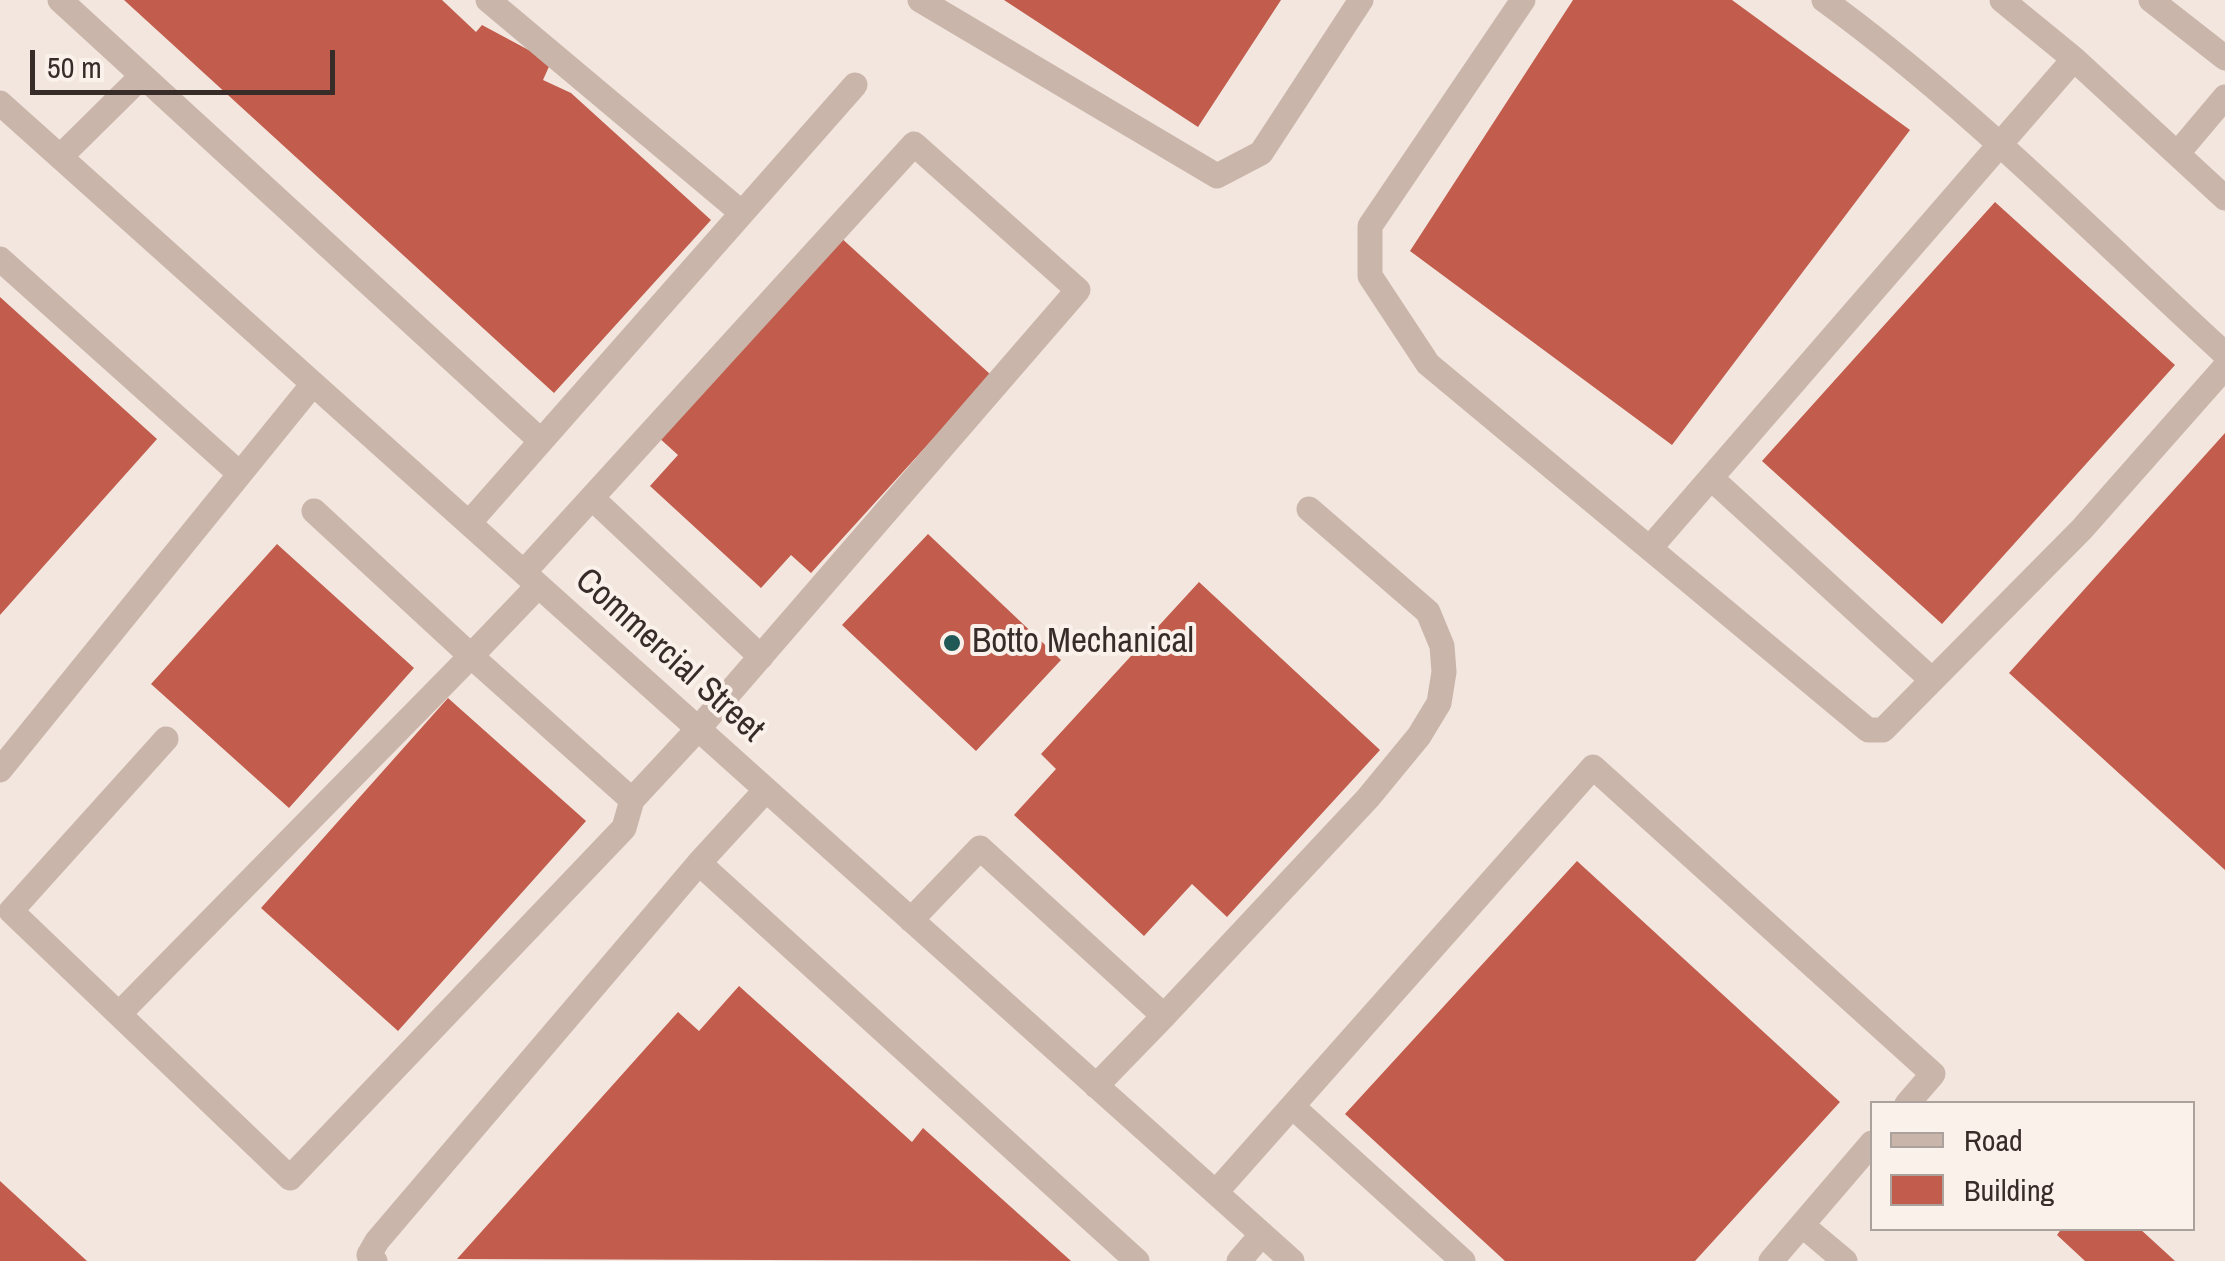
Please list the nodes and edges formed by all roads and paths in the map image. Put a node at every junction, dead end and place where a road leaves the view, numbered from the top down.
1 (60, 0) edge
2 (488, 0) edge
3 (920, 0) edge
4 (1360, 0) edge
5 (1523, 0) edge
6 (1824, 0) edge
7 (2002, 0) edge
8 (2151, 0) edge
9 (2225, 58) edge
10 (2074, 59) junction
11 (141, 77) junction
12 (855, 85) dead end
13 (2225, 97) edge
14 (0, 104) edge
15 (1998, 146) junction
16 (2178, 154) junction
17 (60, 157) junction
18 (2225, 198) edge
19 (742, 213) junction
20 (0, 259) edge
21 (2225, 354) edge
22 (2225, 367) edge
23 (313, 384) junction
24 (541, 441) junction
25 (240, 474) junction
26 (1711, 478) junction
27 (592, 498) junction
28 (1310, 509) dead end
29 (314, 511) dead end
30 (469, 523) junction
31 (1650, 548) junction
32 (531, 579) junction
33 (471, 656) junction
34 (761, 656) junction
35 (1932, 680) junction
36 (698, 729) junction
37 (166, 739) dead end
38 (0, 770) edge
39 (766, 790) junction
40 (632, 800) junction
41 (698, 863) junction
42 (911, 920) junction
43 (119, 1014) junction
44 (1164, 1016) junction
45 (1096, 1086) junction
46 (1910, 1101) edge
47 (1293, 1107) junction
48 (1870, 1145) edge
49 (1216, 1192) junction
50 (1802, 1225) junction
51 (1262, 1234) junction
52 (375, 1261) edge
53 (1137, 1261) edge
54 (1239, 1261) edge
55 (1292, 1261) edge
56 (1463, 1261) edge
57 (1770, 1261) edge
58 (1845, 1261) edge

1 - 11 street
2 - 19 street
3 - 4 street
5 - 31 street
6 - 15 street
7 - 10 street
8 - 9 street
10 - 15 street
10 - 16 street
11 - 17 street
11 - 24 street
12 - 19 street
13 - 16 street
14 - 17 street, Commercial Street
15 - 21 street
15 - 26 street
16 - 18 street
17 - 23 street, Commercial Street
19 - 24 street
20 - 25 street
22 - 35 street
23 - 25 street
23 - 30 street, Commercial Street
24 - 30 street
25 - 38 street
26 - 31 street
26 - 35 street
27 - 32 street
27 - 34 street
27 - 34 street
28 - 44 street
29 - 33 street
30 - 32 street, Commercial Street
31 - 35 street
32 - 33 street
32 - 36 street, Commercial Street
33 - 40 street
33 - 43 street
34 - 36 street
36 - 39 street, Commercial Street
36 - 40 street
37 - 43 street
39 - 41 street
39 - 42 street, Commercial Street
40 - 43 street
41 - 52 street
41 - 53 street
42 - 44 street
42 - 45 street, Commercial Street
44 - 45 street
45 - 49 street, Commercial Street
46 - 47 street
47 - 49 street
47 - 56 street
48 - 50 street
49 - 51 street, Commercial Street
50 - 57 street
50 - 58 street
51 - 54 street
51 - 55 street, Commercial Street

